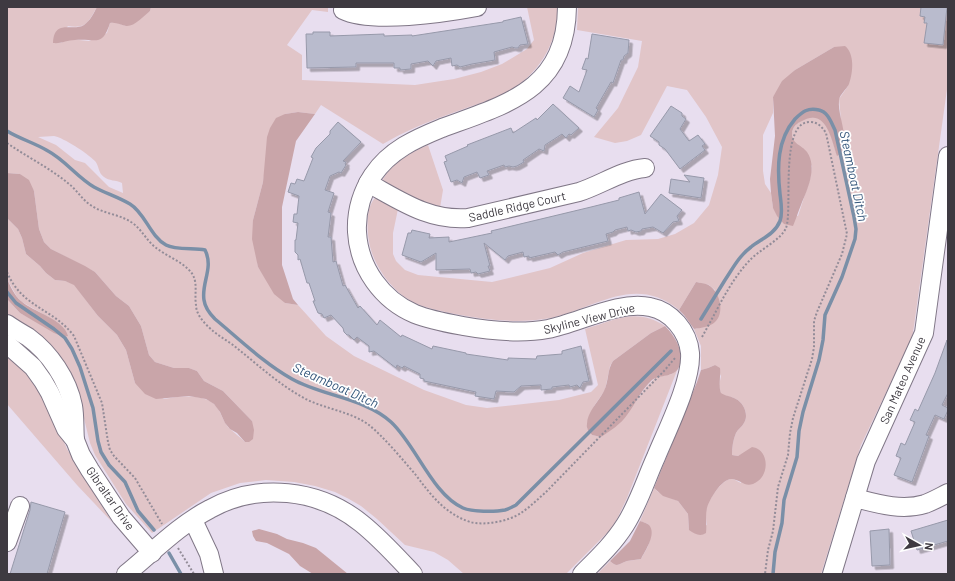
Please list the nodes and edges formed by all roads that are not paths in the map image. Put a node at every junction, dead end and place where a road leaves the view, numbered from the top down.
1 (477, 7) edge
2 (567, 7) edge
3 (343, 10) dead end
4 (948, 156) edge
5 (645, 168) dead end
6 (368, 182) junction
7 (7, 324) edge
8 (7, 344) edge
9 (75, 440) junction
10 (948, 493) edge
11 (855, 498) junction
12 (20, 506) dead end
13 (193, 520) junction
14 (7, 541) edge
15 (152, 552) junction
16 (126, 574) edge
17 (214, 574) edge
18 (413, 574) edge
19 (582, 574) edge
20 (832, 574) edge

1 - 3 street
2 - 6 street, Skyline View Drive
4 - 11 street, San Mateo Avenue
5 - 6 street, Saddle Ridge Court
6 - 19 street, Skyline View Drive
7 - 9 street, Gibraltar Drive
8 - 9 street, Gibraltar Drive
9 - 15 street, Gibraltar Drive
10 - 11 street
11 - 20 street, San Mateo Avenue
12 - 14 street
13 - 15 street
13 - 17 street
13 - 18 street
15 - 16 street

